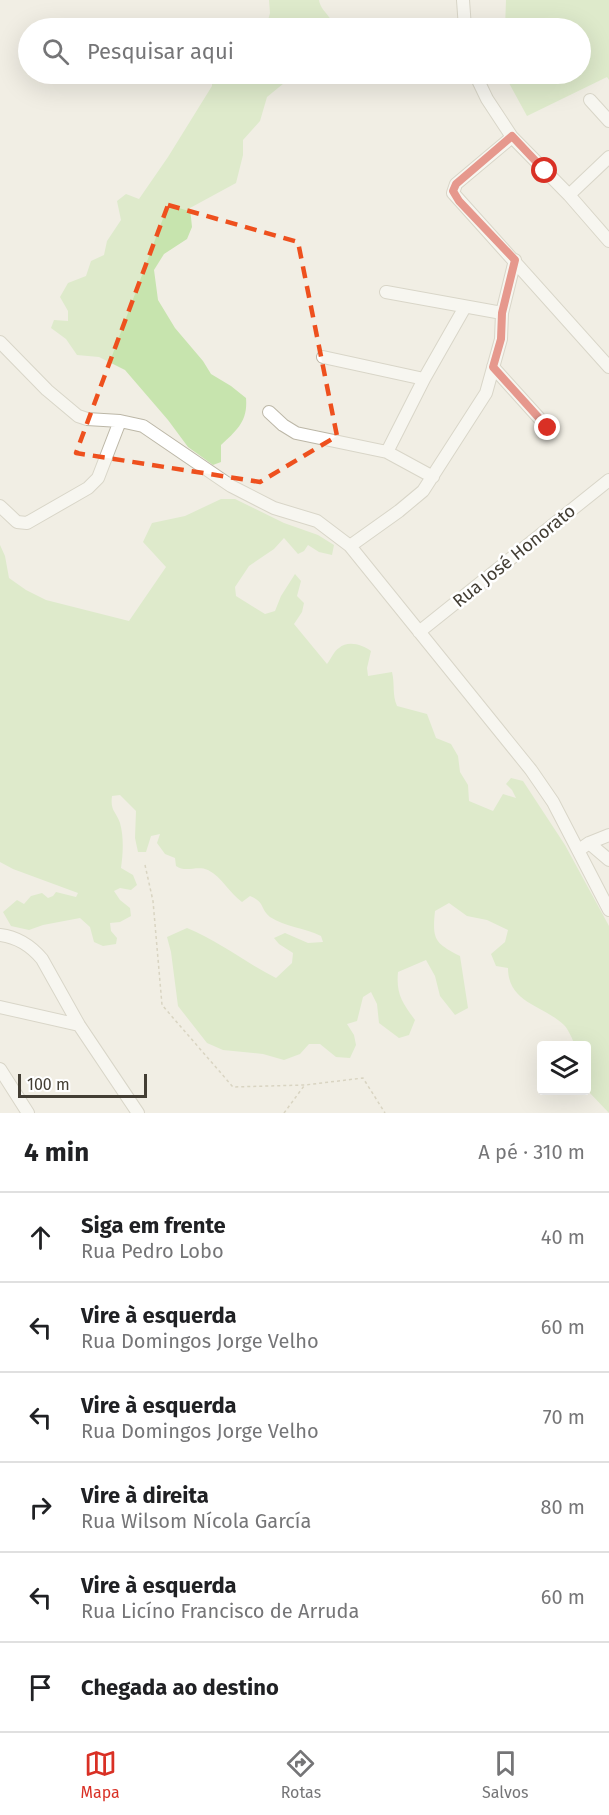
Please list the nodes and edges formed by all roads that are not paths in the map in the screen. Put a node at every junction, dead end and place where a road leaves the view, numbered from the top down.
1 (463, 0) edge
2 (464, 18) edge
3 (480, 84) edge
4 (590, 100) dead end
5 (609, 121) edge
6 (512, 136) junction
7 (609, 157) edge
8 (569, 195) junction
9 (609, 241) edge
10 (515, 260) junction
11 (386, 292) dead end
12 (465, 308) junction
13 (502, 313) junction
14 (0, 342) edge
15 (323, 357) dead end
16 (493, 367) junction
17 (609, 367) edge
18 (424, 379) junction
19 (269, 412) dead end
20 (120, 421) junction
21 (548, 428) dead end
22 (387, 452) junction
23 (433, 477) junction
24 (609, 480) edge
25 (0, 506) edge
26 (350, 546) junction
27 (419, 632) junction
28 (609, 835) edge
29 (584, 847) junction
30 (609, 860) edge
31 (609, 910) edge
32 (0, 935) edge
33 (0, 1007) edge
34 (78, 1025) junction
35 (0, 1069) edge
36 (28, 1113) edge
37 (138, 1113) edge

1 - 2 street
3 - 6 street
4 - 5 street
6 - 8 street
6 - 10 street
7 - 8 street
8 - 9 street
10 - 13 street
10 - 17 street
11 - 12 street
12 - 13 street
12 - 18 street
13 - 16 street
14 - 20 street
15 - 18 street
16 - 21 street
16 - 23 street
18 - 22 street
19 - 22 street
20 - 25 street
20 - 26 street
22 - 23 street
23 - 26 street
24 - 27 street, Rua José Honorato
26 - 27 street
27 - 29 street
28 - 29 street
29 - 30 street
29 - 31 street
32 - 34 street
33 - 34 street
34 - 37 street
35 - 36 street

